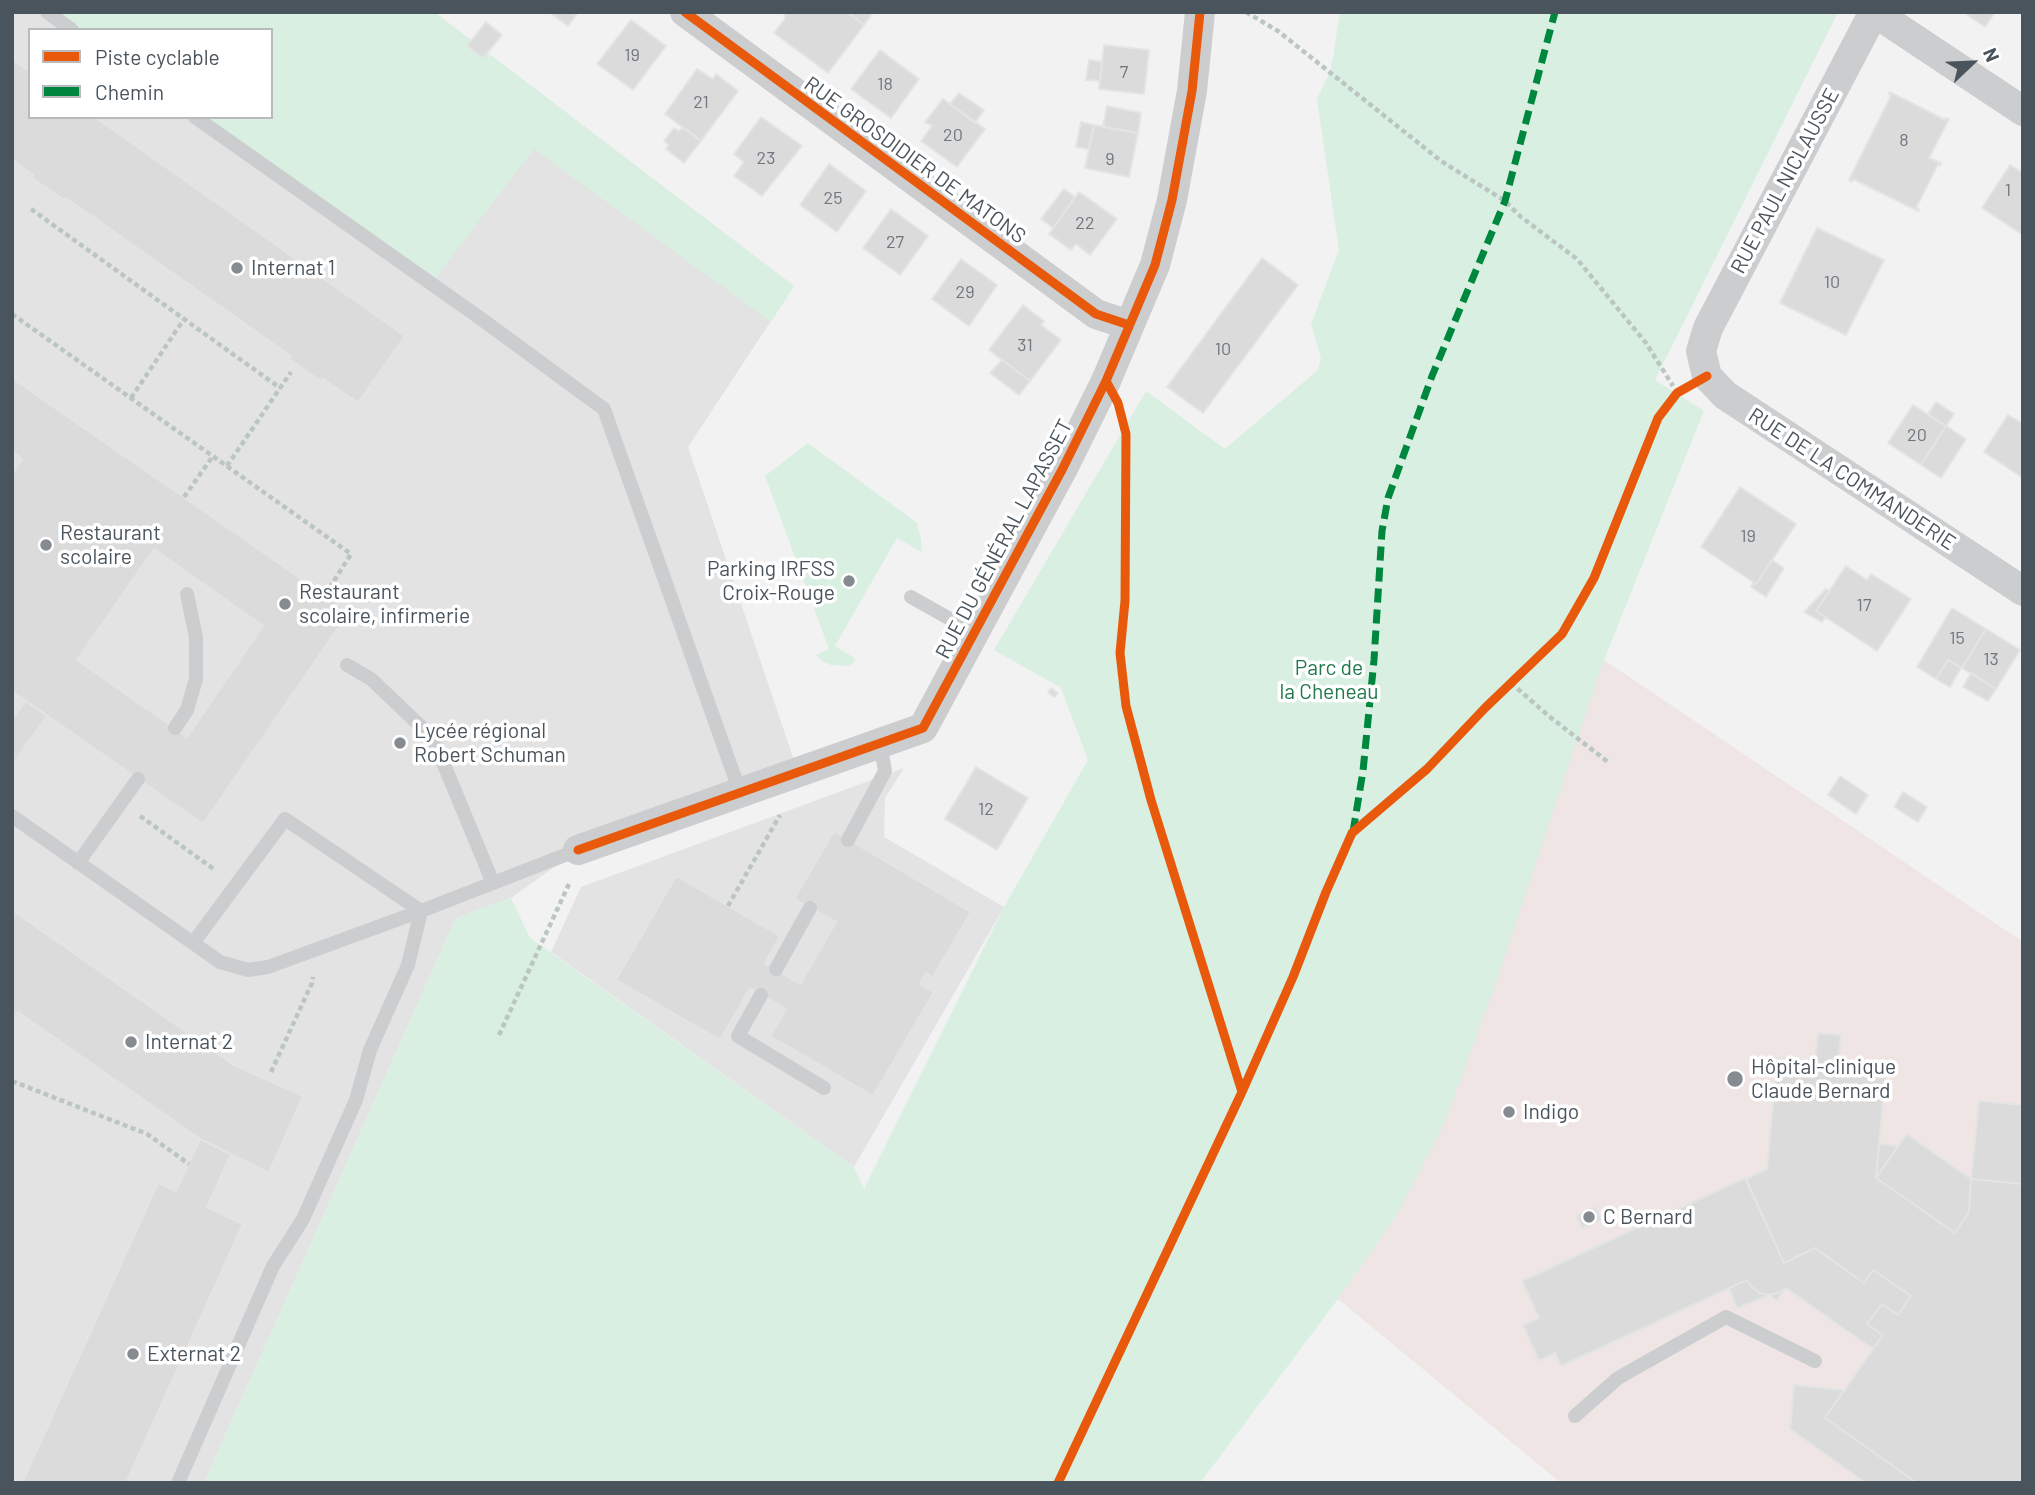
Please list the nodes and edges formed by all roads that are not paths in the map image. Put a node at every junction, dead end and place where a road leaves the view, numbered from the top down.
1 (47, 12) edge
2 (685, 12) edge
3 (1200, 12) edge
4 (1874, 12) edge
5 (69, 28) edge
6 (2023, 111) edge
7 (198, 119) edge
8 (1129, 325) junction
9 (1701, 351) joint
10 (2023, 591) edge
11 (187, 594) dead end
12 (911, 597) dead end
13 (975, 633) junction
14 (347, 665) dead end
15 (175, 728) dead end
16 (880, 743) junction
17 (138, 779) dead end
18 (740, 792) junction
19 (12, 816) edge
20 (848, 840) dead end
21 (578, 850) joint
22 (78, 863) junction
23 (493, 883) junction
24 (810, 908) dead end
25 (421, 911) junction
26 (193, 943) junction
27 (776, 969) dead end
28 (761, 995) dead end
29 (824, 1088) dead end
30 (1815, 1361) dead end
31 (1575, 1416) dead end
32 (178, 1483) edge

1 - 5 lane
2 - 8 street, RUE GROSDIDIER DE MATONS
3 - 8 street, RUE DU GÉNÉRAL LAPASSET
4 - 6 street
4 - 9 street, RUE PAUL NICLAUSSE
7 - 18 lane
8 - 13 street, RUE DU GÉNÉRAL LAPASSET
9 - 10 street, RUE DE LA COMMANDERIE
11 - 15 lane
12 - 13 lane
13 - 16 street, RUE DU GÉNÉRAL LAPASSET
14 - 23 lane
16 - 18 street, RUE DU GÉNÉRAL LAPASSET
16 - 20 lane
17 - 22 lane
18 - 21 street, RUE DU GÉNÉRAL LAPASSET
19 - 22 lane
21 - 23 lane
22 - 26 lane
23 - 25 lane
24 - 27 lane
25 - 26 lane
25 - 26 lane
25 - 32 lane
28 - 29 lane
30 - 31 lane

